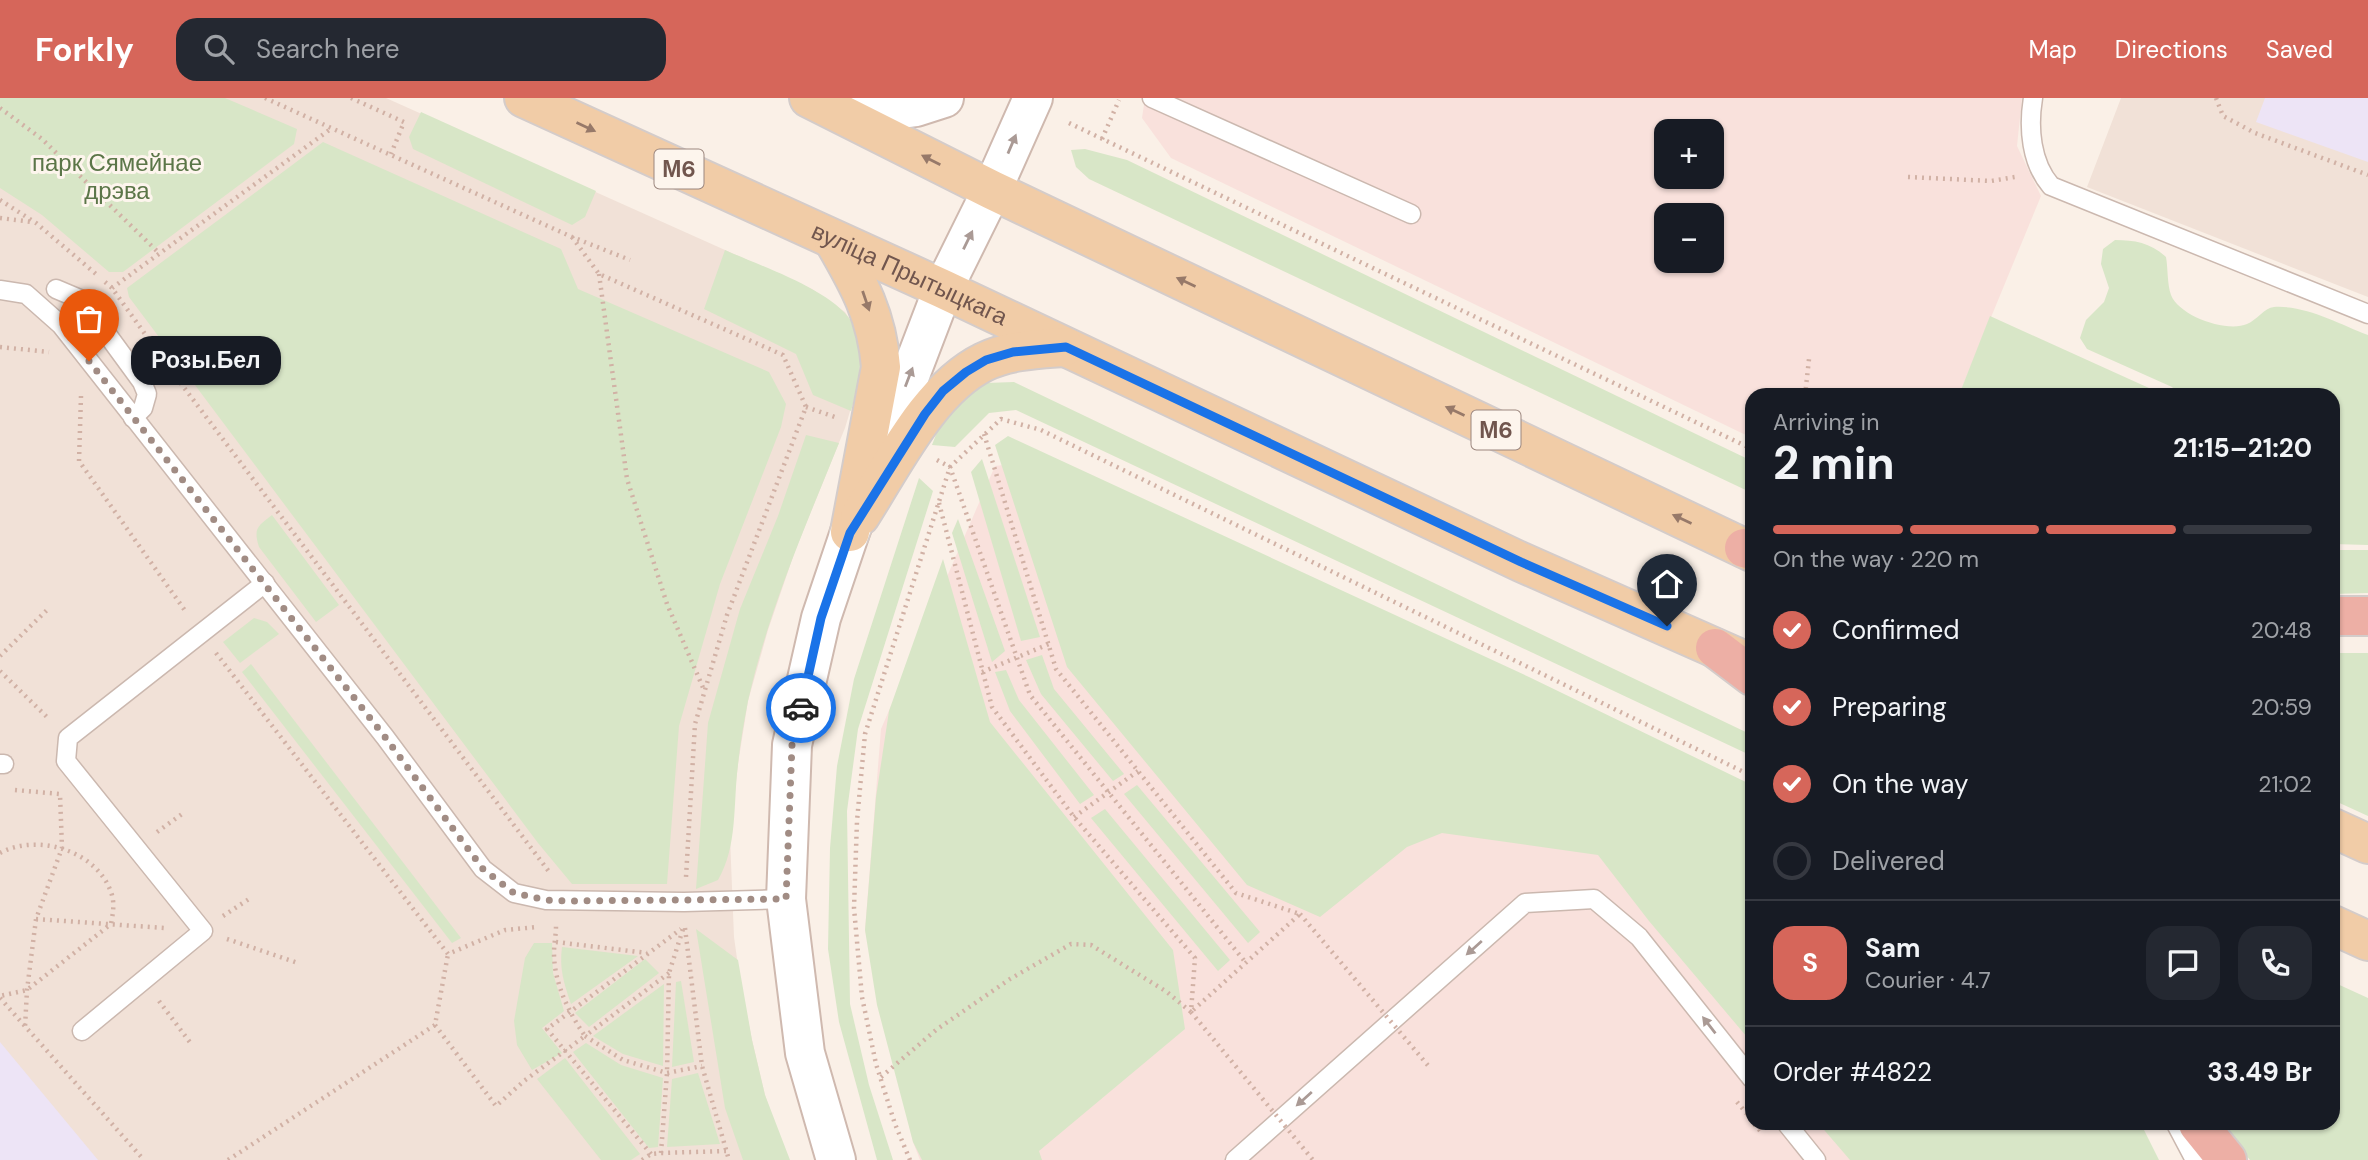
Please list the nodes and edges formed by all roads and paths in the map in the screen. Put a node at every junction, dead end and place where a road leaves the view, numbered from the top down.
1 (265, 98) edge
2 (351, 98) edge
3 (524, 98) edge
4 (944, 98) edge
5 (1033, 98) edge
6 (1152, 98) edge
7 (2033, 98) edge
8 (2216, 98) edge
9 (811, 99) edge
10 (1119, 100) dead end
11 (0, 108) edge
12 (1069, 123) dead end
13 (333, 127) junction
14 (1102, 139) junction
15 (391, 154) junction
16 (2040, 174) junction
17 (2368, 175) edge
18 (1908, 177) dead end
19 (992, 190) junction
20 (0, 200) edge
21 (1411, 214) dead end
22 (0, 218) edge
23 (36, 223) junction
24 (572, 237) junction
25 (834, 241) junction
26 (159, 253) junction
27 (630, 260) dead end
28 (599, 274) junction
29 (112, 288) junction
30 (56, 289) dead end
31 (943, 289) junction
32 (0, 290) edge
33 (2368, 314) edge
34 (0, 346) edge
35 (1066, 347) junction
36 (54, 352) dead end
37 (1809, 359) dead end
38 (81, 387) dead end
39 (1806, 388) edge
40 (806, 407) junction
41 (133, 418) junction
42 (839, 419) dead end
43 (984, 434) junction
44 (1745, 446) edge
45 (950, 467) junction
46 (939, 502) junction
47 (850, 533) junction
48 (1745, 548) edge
49 (265, 583) junction
50 (48, 609) dead end
51 (2340, 616) edge
52 (2368, 616) edge
53 (201, 634) junction
54 (1049, 644) junction
55 (1715, 648) junction
56 (0, 656) edge
57 (1017, 658) junction
58 (1745, 661) edge
59 (0, 671) edge
60 (1745, 671) edge
61 (982, 672) junction
62 (705, 691) junction
63 (68, 738) junction
64 (1138, 771) junction
65 (1745, 773) edge
66 (12, 789) dead end
67 (1108, 792) junction
68 (1074, 817) junction
69 (2340, 831) edge
70 (2368, 844) edge
71 (62, 848) junction
72 (0, 853) edge
73 (786, 899) junction
74 (571, 901) junction
75 (684, 902) junction
76 (1300, 914) junction
77 (36, 919) junction
78 (111, 924) junction
79 (556, 926) junction
80 (671, 926) dead end
81 (684, 926) junction
82 (2340, 928) edge
83 (203, 931) junction
84 (2368, 941) edge
85 (556, 942) junction
86 (448, 954) junction
87 (648, 954) junction
88 (298, 963) dead end
89 (1246, 963) junction
90 (669, 973) junction
91 (143, 980) junction
92 (27, 990) junction
93 (0, 997) edge
94 (1191, 1012) junction
95 (569, 1013) junction
96 (435, 1026) junction
97 (25, 1027) junction
98 (82, 1031) dead end
99 (585, 1036) junction
100 (192, 1045) dead end
101 (565, 1051) junction
102 (702, 1066) junction
103 (1431, 1069) dead end
104 (1745, 1070) edge
105 (667, 1073) junction
106 (880, 1078) junction
107 (1792, 1130) edge
108 (2179, 1130) edge
109 (2203, 1130) edge
110 (726, 1152) junction
111 (661, 1153) junction
112 (650, 1154) junction
113 (144, 1160) edge
114 (228, 1160) edge
115 (642, 1160) edge
116 (729, 1160) edge
117 (836, 1160) edge
118 (910, 1160) edge
119 (1236, 1160) edge
120 (1313, 1160) edge
121 (1816, 1160) edge
122 (2196, 1160) edge
123 (2227, 1160) edge

1 - 13 path
2 - 15 path
3 -> 25 main road, вуліца Прытыцкага / М6
4 - 9 main road
19 -> 5 main road
6 - 21 lane
7 - 16 lane
8 - 17 path
19 -> 9 main road, М6
10 - 14 path
11 - 26 path
12 - 14 path
13 - 15 path
13 - 26 path
14 - 44 path
15 - 24 path
16 - 18 path
16 - 33 lane
31 -> 19 main road
48 -> 19 main road, М6
20 - 23 path
22 - 23 path
23 - 29 path
24 - 27 path
24 - 28 path
25 - 31 main road, вуліца Прытыцкага / М6
25 -> 47 main road
26 - 29 path
28 - 40 path
28 - 62 path
29 - 74 path
30 - 41 lane
31 - 35 main road, вуліца Прытыцкага / М6
47 -> 31 main road
32 - 41 lane
34 - 36 path
35 - 47 main road
35 - 55 main road, вуліца Прытыцкага / М6
37 - 39 path
38 - 53 path
40 - 42 path
40 - 62 path
41 - 49 lane
43 - 45 path
43 - 54 path
43 - 65 path
45 - 46 path
45 - 57 path
46 - 61 path
46 - 106 path
47 - 73 main road
49 - 53 lane
49 - 74 lane
50 - 56 path
51 - 52 highway
53 - 63 lane
53 - 86 path
54 - 57 path
54 - 64 path
55 - 58 main road, вуліца Прытыцкага / М6
55 - 60 highway
57 - 61 path
57 - 67 path
59 - 63 path
61 - 68 path
62 - 75 path
63 - 83 lane
64 - 67 path
64 - 76 path
66 - 71 path
67 - 68 path
67 - 89 path
68 - 94 path
69 - 70 main road
71 - 72 path
71 - 77 path
71 - 78 path
73 - 75 lane
73 - 117 main road
74 - 75 lane
74 - 79 path
76 - 89 path
76 - 103 path, bridge
77 - 78 path
77 - 92 path
78 - 83 path
78 - 92 path
79 - 85 path
79 - 86 path
80 - 81 path
81 - 87 path
81 - 90 path
81 - 102 path
82 - 84 main road
83 - 88 path
83 - 91 lane
85 - 87 path
85 - 95 path
86 - 96 path
87 - 95 path
89 - 94 path
90 - 99 path
90 - 105 path
91 - 98 lane
91 - 100 path
92 - 93 path
92 - 97 path
93 - 97 path
94 - 106 path
94 - 120 path, bridge
95 - 99 path
95 - 101 path
96 - 101 path
96 - 114 path
97 - 113 path
99 - 101 path
99 - 105 path
101 - 112 path
102 - 105 path
102 - 110 path
104 -> 119 lane
105 - 111 path
106 - 118 path
107 - 121 lane
108 - 122 lane
109 - 123 highway
110 - 111 path
110 - 116 path
111 - 112 path
112 - 115 path

